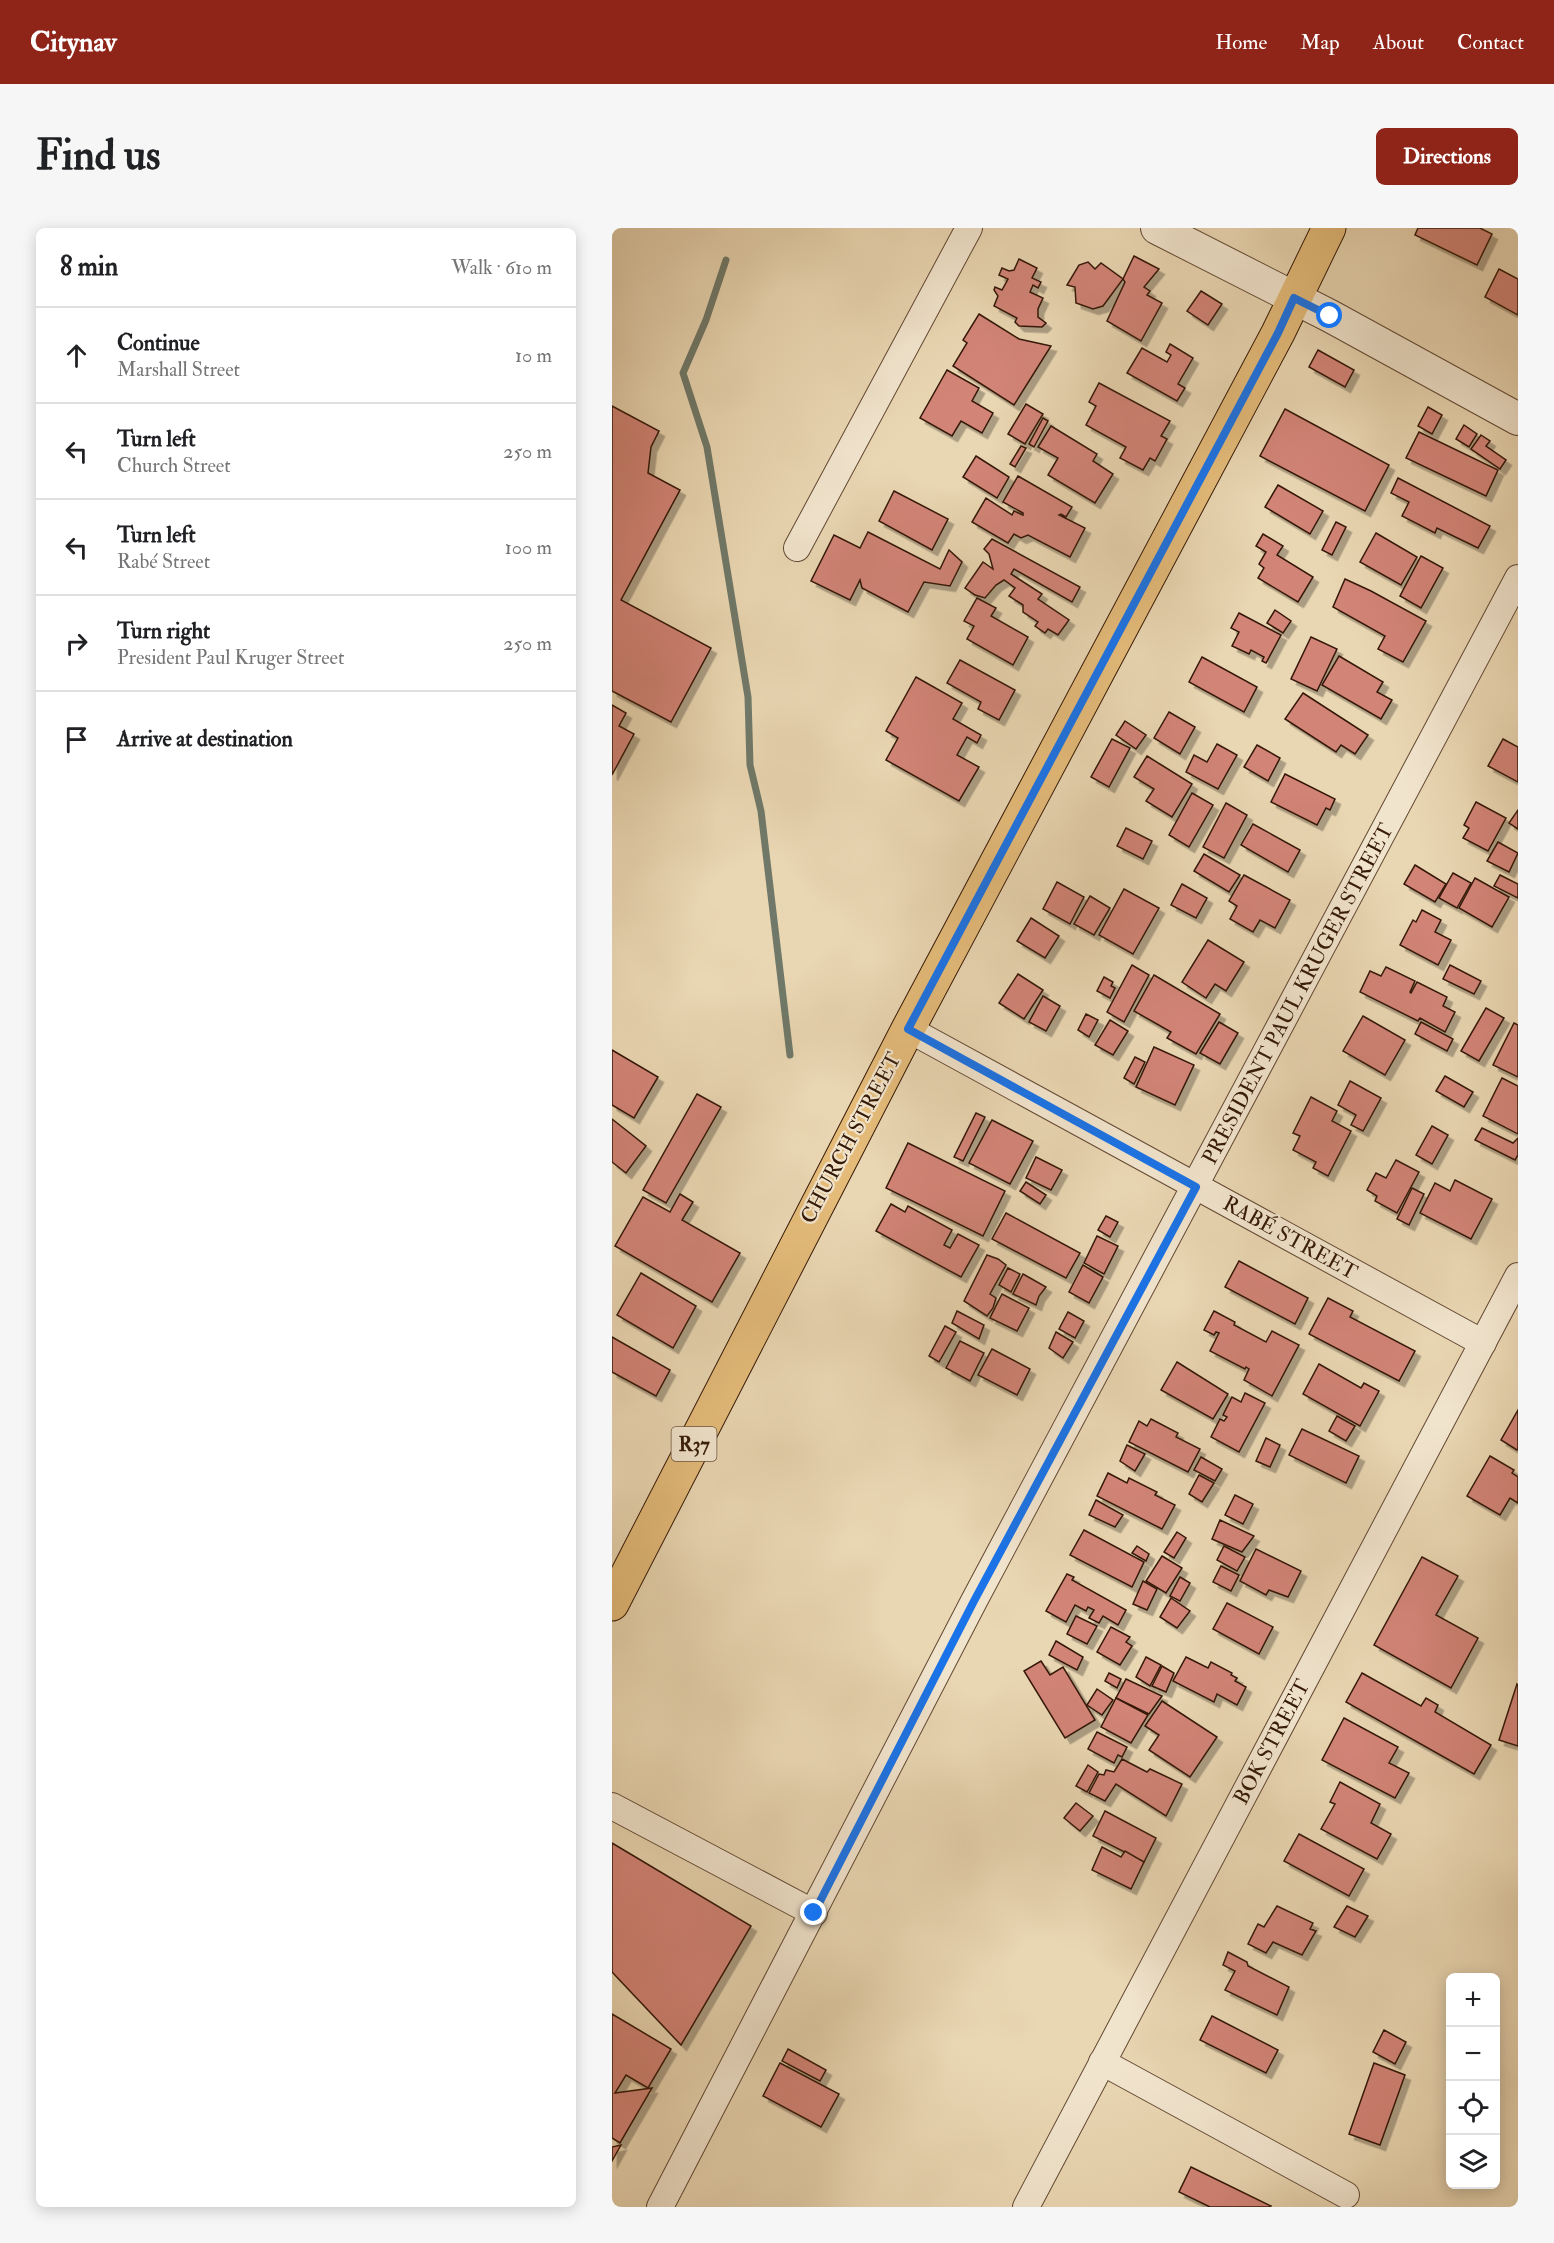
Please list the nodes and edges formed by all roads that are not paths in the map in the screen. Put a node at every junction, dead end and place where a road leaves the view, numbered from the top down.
1 (969, 228) edge
2 (1157, 228) edge
3 (1329, 228) edge
4 (1294, 298) junction
5 (1518, 419) edge
6 (797, 548) dead end
7 (1518, 578) edge
8 (908, 1029) junction
9 (1196, 1187) junction
10 (1518, 1276) edge
11 (1483, 1343) junction
12 (612, 1604) edge
13 (612, 1806) edge
14 (814, 1913) junction
15 (1102, 2062) junction
16 (1346, 2195) dead end
17 (1027, 2204) edge
18 (660, 2207) edge

1 - 6 street
2 - 4 street
3 - 4 main road, CHURCH STREET / R37
4 - 5 street
4 - 8 main road, CHURCH STREET / R37
7 - 9 street, PRESIDENT PAUL KRUGER STREET
8 - 9 street, RABÉ STREET
8 - 12 main road, CHURCH STREET / R37
9 - 11 street, RABÉ STREET
9 - 14 street, PRESIDENT PAUL KRUGER STREET
10 - 11 street, BOK STREET
11 - 15 street, BOK STREET
13 - 14 street
14 - 18 street, PRESIDENT PAUL KRUGER STREET
15 - 16 street
15 - 17 street, BOK STREET

